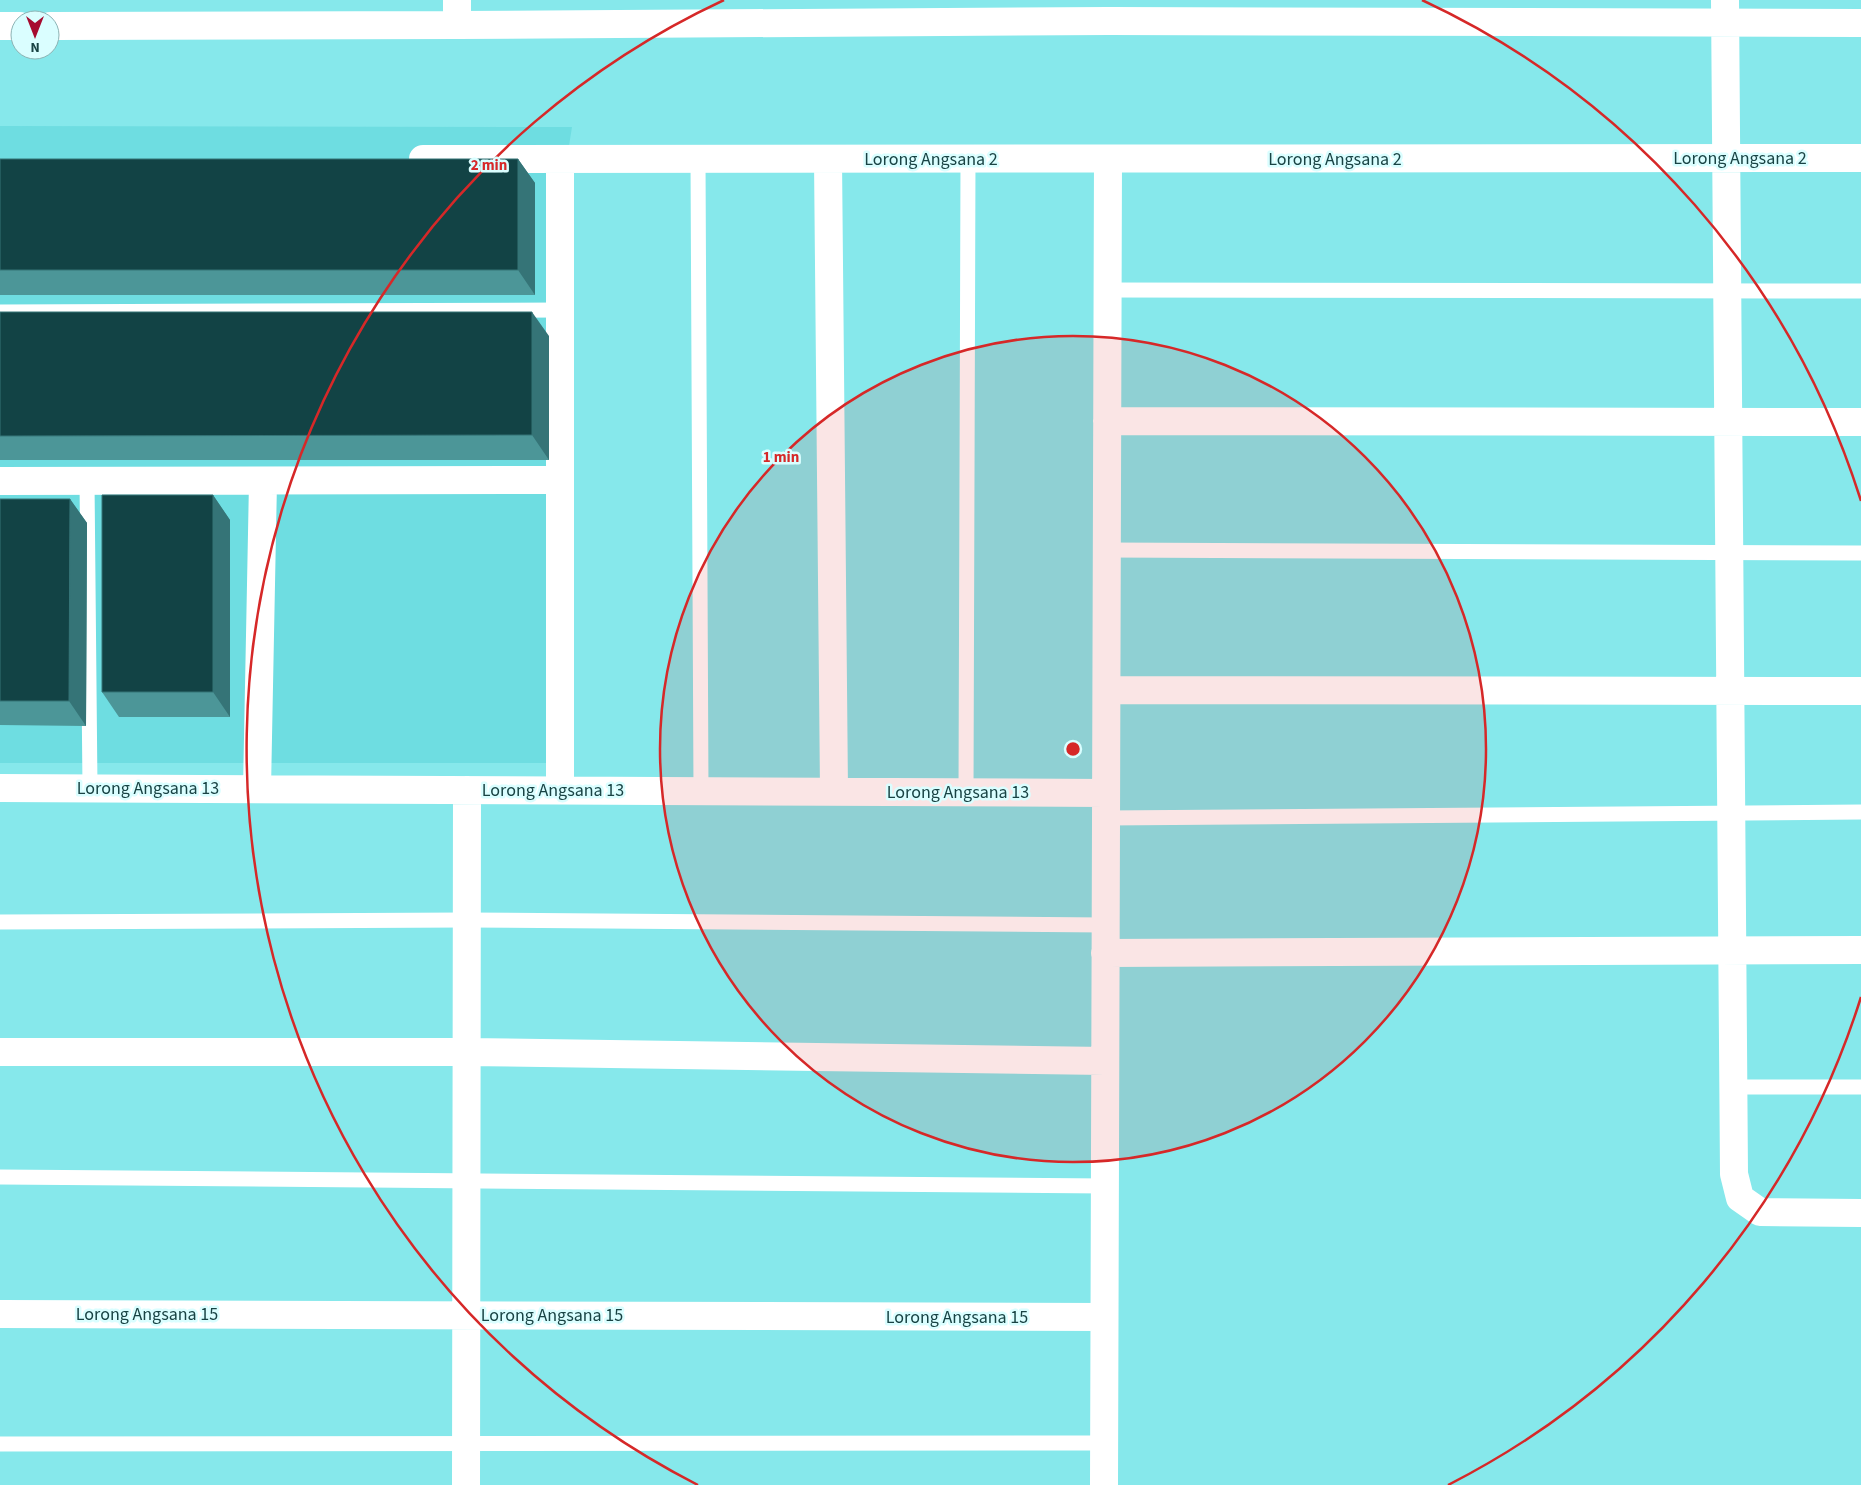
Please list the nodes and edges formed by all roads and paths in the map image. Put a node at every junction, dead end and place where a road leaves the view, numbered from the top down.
1 (1725, 12) edge
2 (457, 13) edge
3 (1861, 23) edge
4 (60, 26) edge
5 (1727, 158) junction
6 (1861, 158) edge
7 (393, 159) edge
8 (560, 159) junction
9 (698, 159) junction
10 (828, 159) junction
11 (968, 159) junction
12 (1108, 159) junction
13 (1108, 290) junction
14 (1728, 291) junction
15 (1861, 291) edge
16 (562, 310) junction
17 (0, 312) edge
18 (1107, 421) junction
19 (1729, 422) junction
20 (1861, 422) edge
21 (87, 480) junction
22 (560, 480) junction
23 (0, 481) edge
24 (264, 482) junction
25 (1107, 550) junction
26 (1730, 553) junction
27 (1861, 553) edge
28 (1107, 690) junction
29 (1861, 691) edge
30 (1731, 692) junction
31 (0, 788) edge
32 (90, 788) junction
33 (257, 789) junction
34 (466, 790) junction
35 (560, 790) junction
36 (701, 791) junction
37 (834, 791) junction
38 (966, 792) junction
39 (1106, 806) junction
40 (1732, 812) junction
41 (1861, 812) edge
42 (466, 920) junction
43 (0, 922) edge
44 (1105, 925) junction
45 (1861, 950) edge
46 (1732, 951) junction
47 (1105, 954) junction
48 (0, 1052) edge
49 (466, 1052) junction
50 (1105, 1061) junction
51 (1734, 1087) junction
52 (1861, 1088) edge
53 (0, 1177) edge
54 (466, 1180) junction
55 (1105, 1186) junction
56 (1861, 1213) edge
57 (0, 1314) edge
58 (466, 1314) junction
59 (1104, 1317) junction
60 (1104, 1443) junction
61 (0, 1444) edge
62 (466, 1444) junction
63 (466, 1485) edge
64 (1104, 1485) edge

1 - 2 street
1 - 3 street
1 - 5 street
2 - 4 street
5 - 6 street, Lorong Angsana 2
5 - 12 street, Lorong Angsana 2
5 - 14 street
7 - 8 street, Lorong Angsana 2
8 - 9 street, Lorong Angsana 2
8 - 16 street
9 - 10 street, Lorong Angsana 2
9 - 36 lane
10 - 11 street, Lorong Angsana 2
10 - 37 street
11 - 12 street, Lorong Angsana 2
11 - 38 lane
12 - 13 street
13 - 14 lane
13 - 18 street
14 - 15 lane
14 - 19 street
16 - 17 lane
16 - 22 street
18 - 19 street
18 - 25 street
19 - 20 street
19 - 26 street
21 - 23 street
21 - 24 street
21 - 32 lane
22 - 24 street
22 - 35 street
24 - 33 street
25 - 26 lane
25 - 28 street
26 - 27 lane
26 - 30 street
28 - 30 street
28 - 39 street
29 - 30 street
30 - 40 street
31 - 32 street, Lorong Angsana 13
32 - 33 street, Lorong Angsana 13
33 - 34 street, Lorong Angsana 13
34 - 35 street, Lorong Angsana 13
34 - 42 street
35 - 36 street, Lorong Angsana 13
36 - 37 street, Lorong Angsana 13
37 - 38 street, Lorong Angsana 13
38 - 39 street, Lorong Angsana 13
39 - 40 lane
39 - 44 street
40 - 41 lane
40 - 46 street
42 - 43 lane
42 - 44 lane
42 - 49 street
44 - 47 street
45 - 46 street
46 - 47 street
46 - 51 street
47 - 50 street
48 - 49 street
49 - 50 street
49 - 54 street
50 - 55 street
51 - 52 lane
51 - 56 street
53 - 54 lane
54 - 55 lane
54 - 58 street
55 - 59 street
57 - 58 street, Lorong Angsana 15
58 - 59 street, Lorong Angsana 15
58 - 62 street
59 - 60 street
60 - 62 lane
60 - 64 street
61 - 62 lane
62 - 63 street

